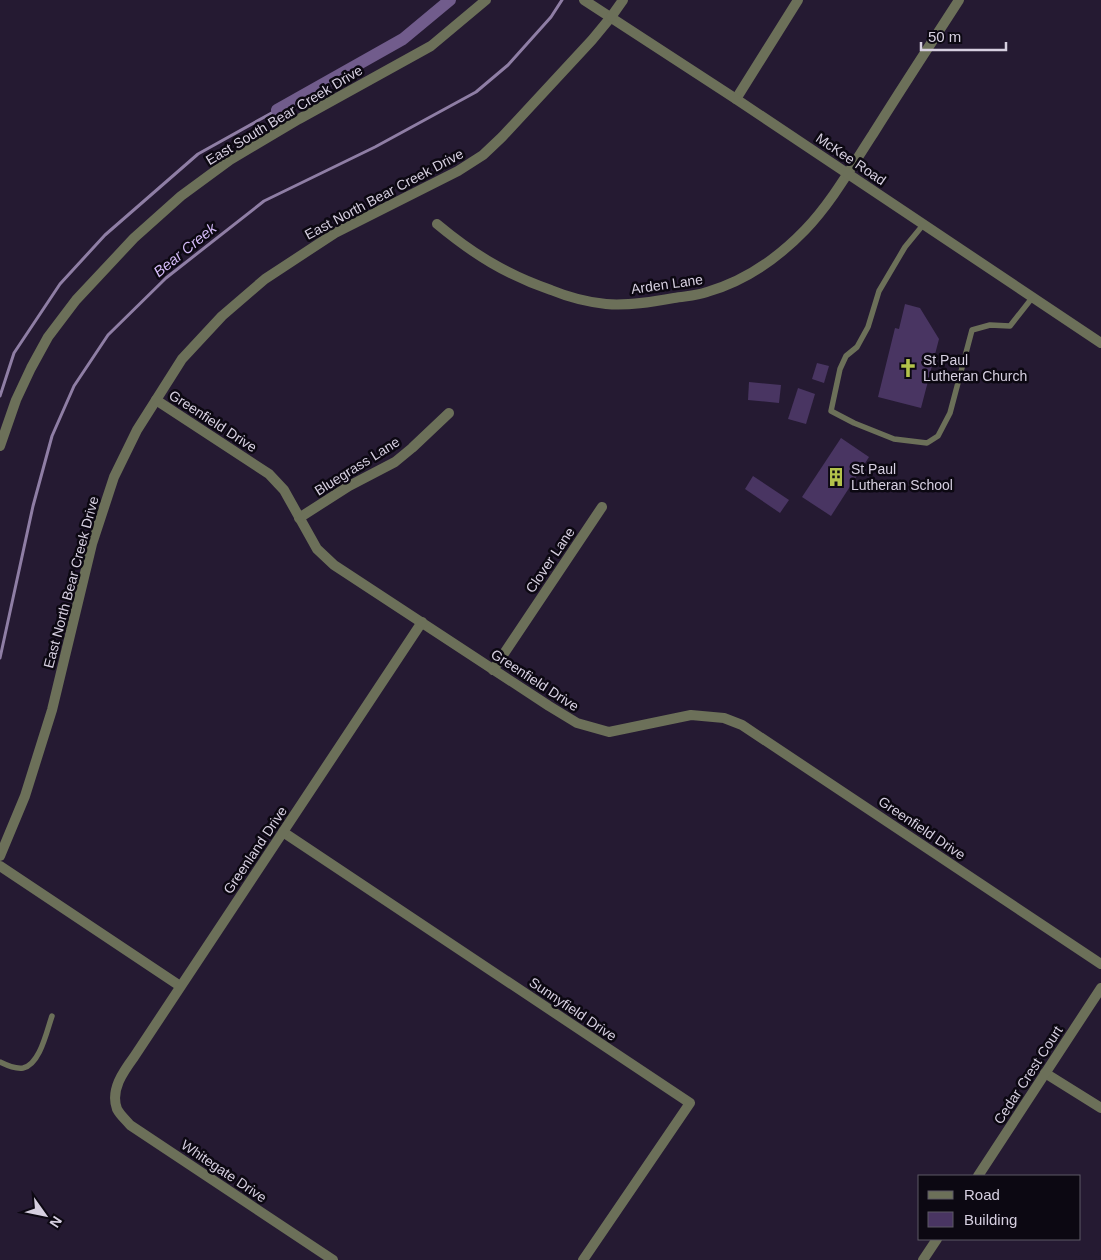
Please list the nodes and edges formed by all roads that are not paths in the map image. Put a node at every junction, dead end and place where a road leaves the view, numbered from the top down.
1 (486, 0) edge
2 (584, 0) edge
3 (622, 0) edge
4 (798, 0) edge
5 (959, 0) edge
6 (611, 17) junction
7 (736, 99) junction
8 (847, 174) junction
9 (437, 224) dead end
10 (923, 225) junction
11 (1032, 298) junction
12 (1101, 343) edge
13 (156, 400) junction
14 (449, 413) dead end
15 (0, 446) edge
16 (602, 507) dead end
17 (299, 518) junction
18 (422, 622) junction
19 (494, 670) junction
20 (283, 832) junction
21 (0, 856) edge
22 (0, 866) edge
23 (1101, 964) edge
24 (180, 986) junction
25 (1101, 988) edge
26 (52, 1016) dead end
27 (0, 1062) edge
28 (1045, 1073) junction
29 (114, 1094) joint
30 (1101, 1108) edge
31 (979, 1175) edge
32 (936, 1240) edge
33 (333, 1260) edge
34 (583, 1260) edge
35 (923, 1260) edge

1 - 15 street, East South Bear Creek Drive
2 - 6 street, McKee Road
3 - 6 street, East North Bear Creek Drive
4 - 7 street
5 - 8 street, Arden Lane
6 - 7 street, McKee Road
6 - 13 street, East North Bear Creek Drive
7 - 8 street, McKee Road
8 - 9 street, Arden Lane
8 - 10 street, McKee Road
10 - 11 street, McKee Road
10 - 11 lane
11 - 12 street, McKee Road
13 - 17 street, Greenfield Drive
13 - 21 street, East North Bear Creek Drive
14 - 17 street, Bluegrass Lane
16 - 19 street, Clover Lane
17 - 18 street, Greenfield Drive
18 - 19 street, Greenfield Drive
18 - 20 street, Greenland Drive
19 - 23 street, Greenfield Drive
20 - 24 street, Greenland Drive
20 - 34 street, Sunnyfield Drive
22 - 24 street
24 - 29 street, Greenland Drive
25 - 28 street, Cedar Crest Court
26 - 27 lane
28 - 30 street
28 - 31 street, Cedar Crest Court
29 - 33 street, Whitegate Drive
32 - 35 street

